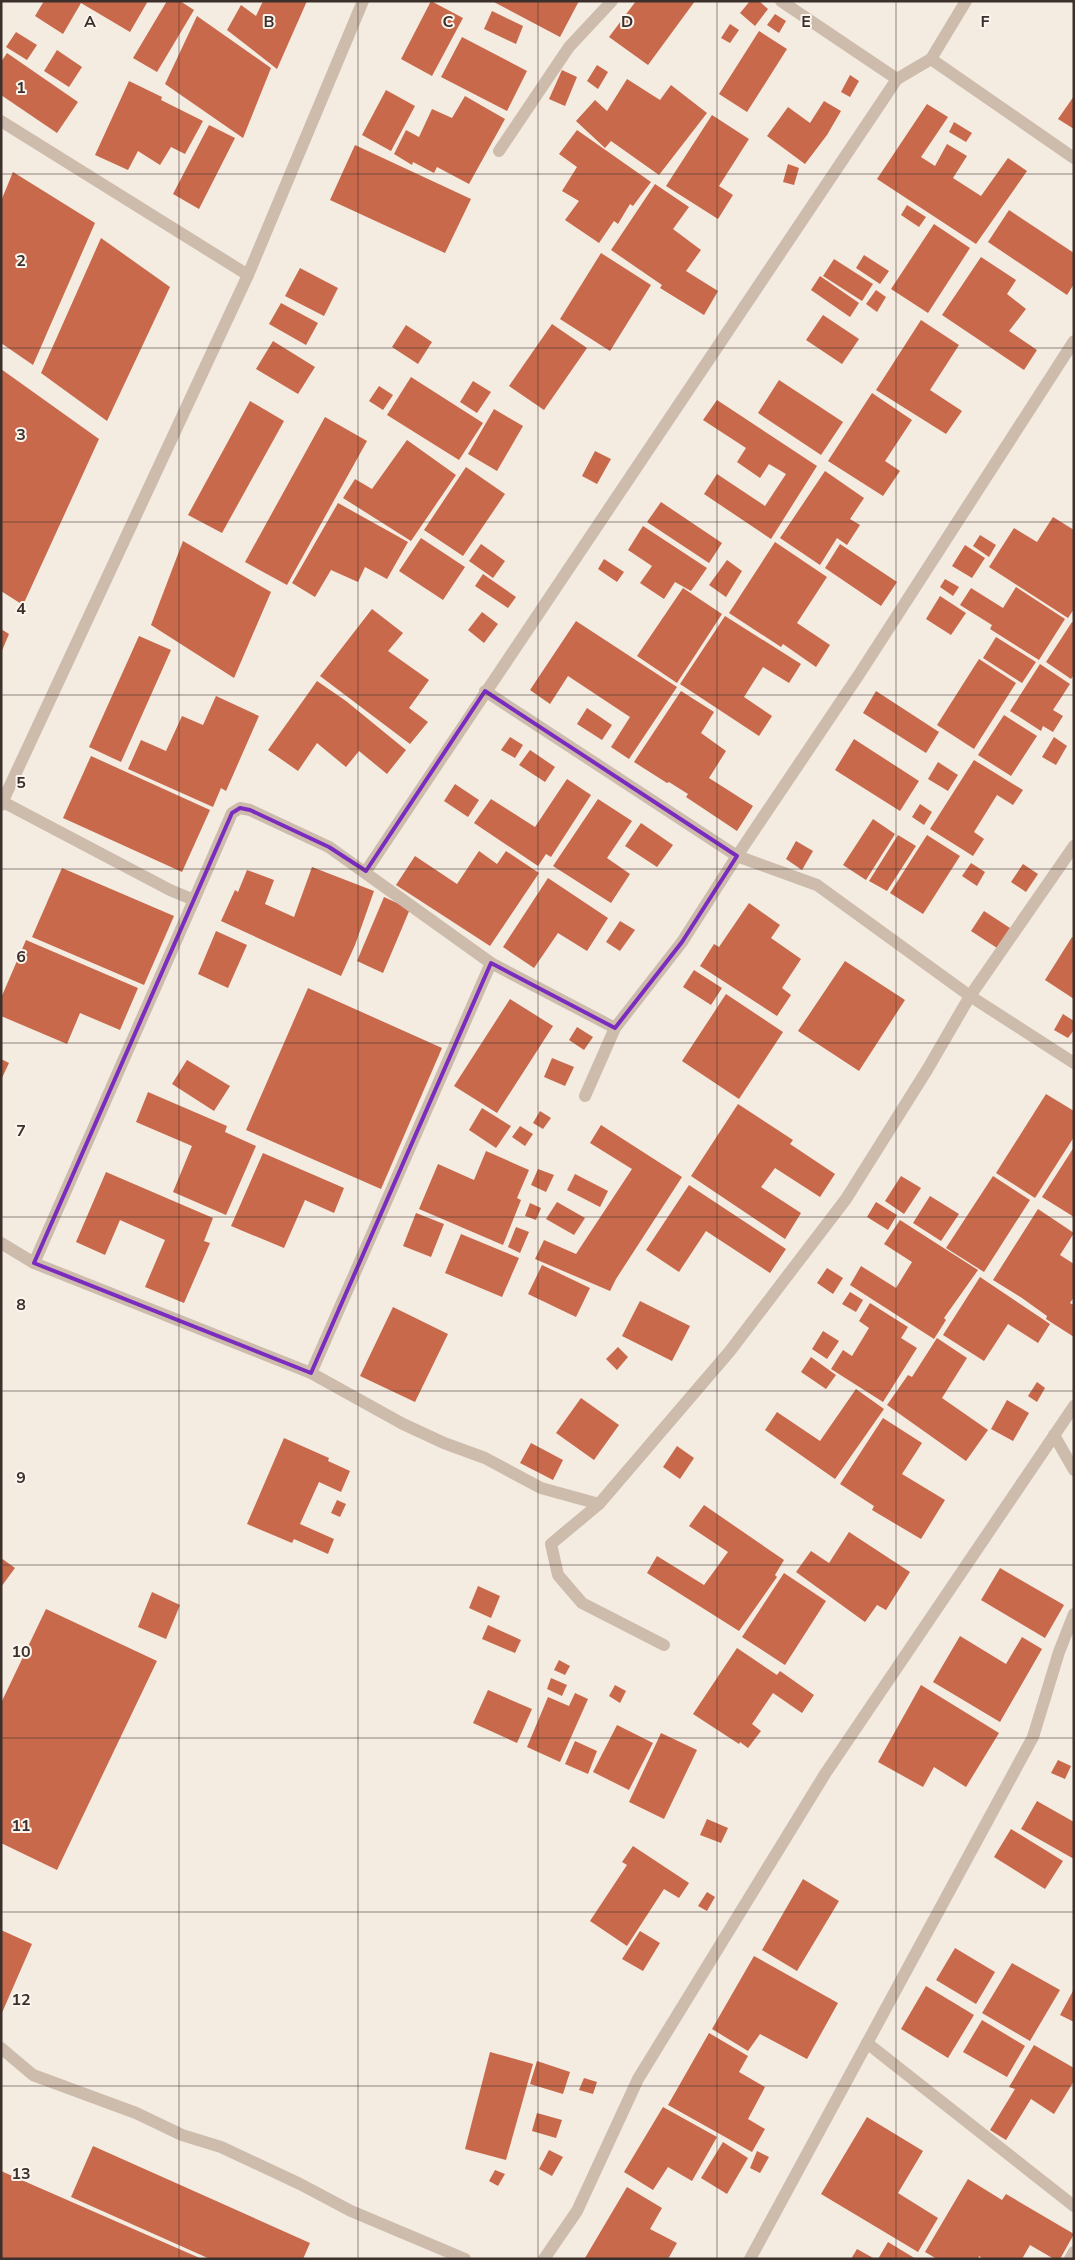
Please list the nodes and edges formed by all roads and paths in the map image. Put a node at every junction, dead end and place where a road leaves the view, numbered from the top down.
1 (363, 1) edge
2 (612, 1) edge
3 (781, 1) edge
4 (966, 1) edge
5 (931, 59) junction
6 (897, 79) junction
7 (1, 121) edge
8 (499, 151) dead end
9 (1074, 158) edge
10 (248, 276) junction
11 (1074, 341) edge
12 (485, 691) junction
13 (2, 804) edge
14 (1074, 846) edge
15 (737, 856) junction
16 (366, 871) junction
17 (194, 900) junction
18 (491, 963) junction
19 (970, 996) junction
20 (615, 1028) junction
21 (1074, 1063) edge
22 (585, 1096) dead end
23 (1, 1243) edge
24 (34, 1263) junction
25 (311, 1373) junction
26 (1074, 1406) edge
27 (1054, 1435) junction
28 (1074, 1470) edge
29 (599, 1504) junction
30 (1074, 1614) edge
31 (664, 1645) dead end
32 (866, 2043) junction
33 (1, 2048) edge
34 (1074, 2206) edge
35 (1074, 2252) edge
36 (465, 2259) edge
37 (544, 2259) edge
38 (750, 2259) edge
39 (1070, 2259) edge

1 - 10 street
2 - 8 street
3 - 6 street
4 - 5 street
5 - 6 street
5 - 9 street
6 - 12 street
7 - 10 street
10 - 13 street
11 - 15 street
12 - 15 street
12 - 16 street
13 - 17 street
14 - 19 street
15 - 19 street
15 - 20 street
16 - 17 street
16 - 18 street
17 - 24 street
18 - 20 street
18 - 25 street
19 - 21 street
19 - 29 street
20 - 22 street
23 - 24 street
24 - 25 street
25 - 29 street
26 - 27 street
27 - 28 street
27 - 37 street
29 - 31 street
30 - 32 street
32 - 34 street
32 - 38 street
33 - 36 street
35 - 39 street

